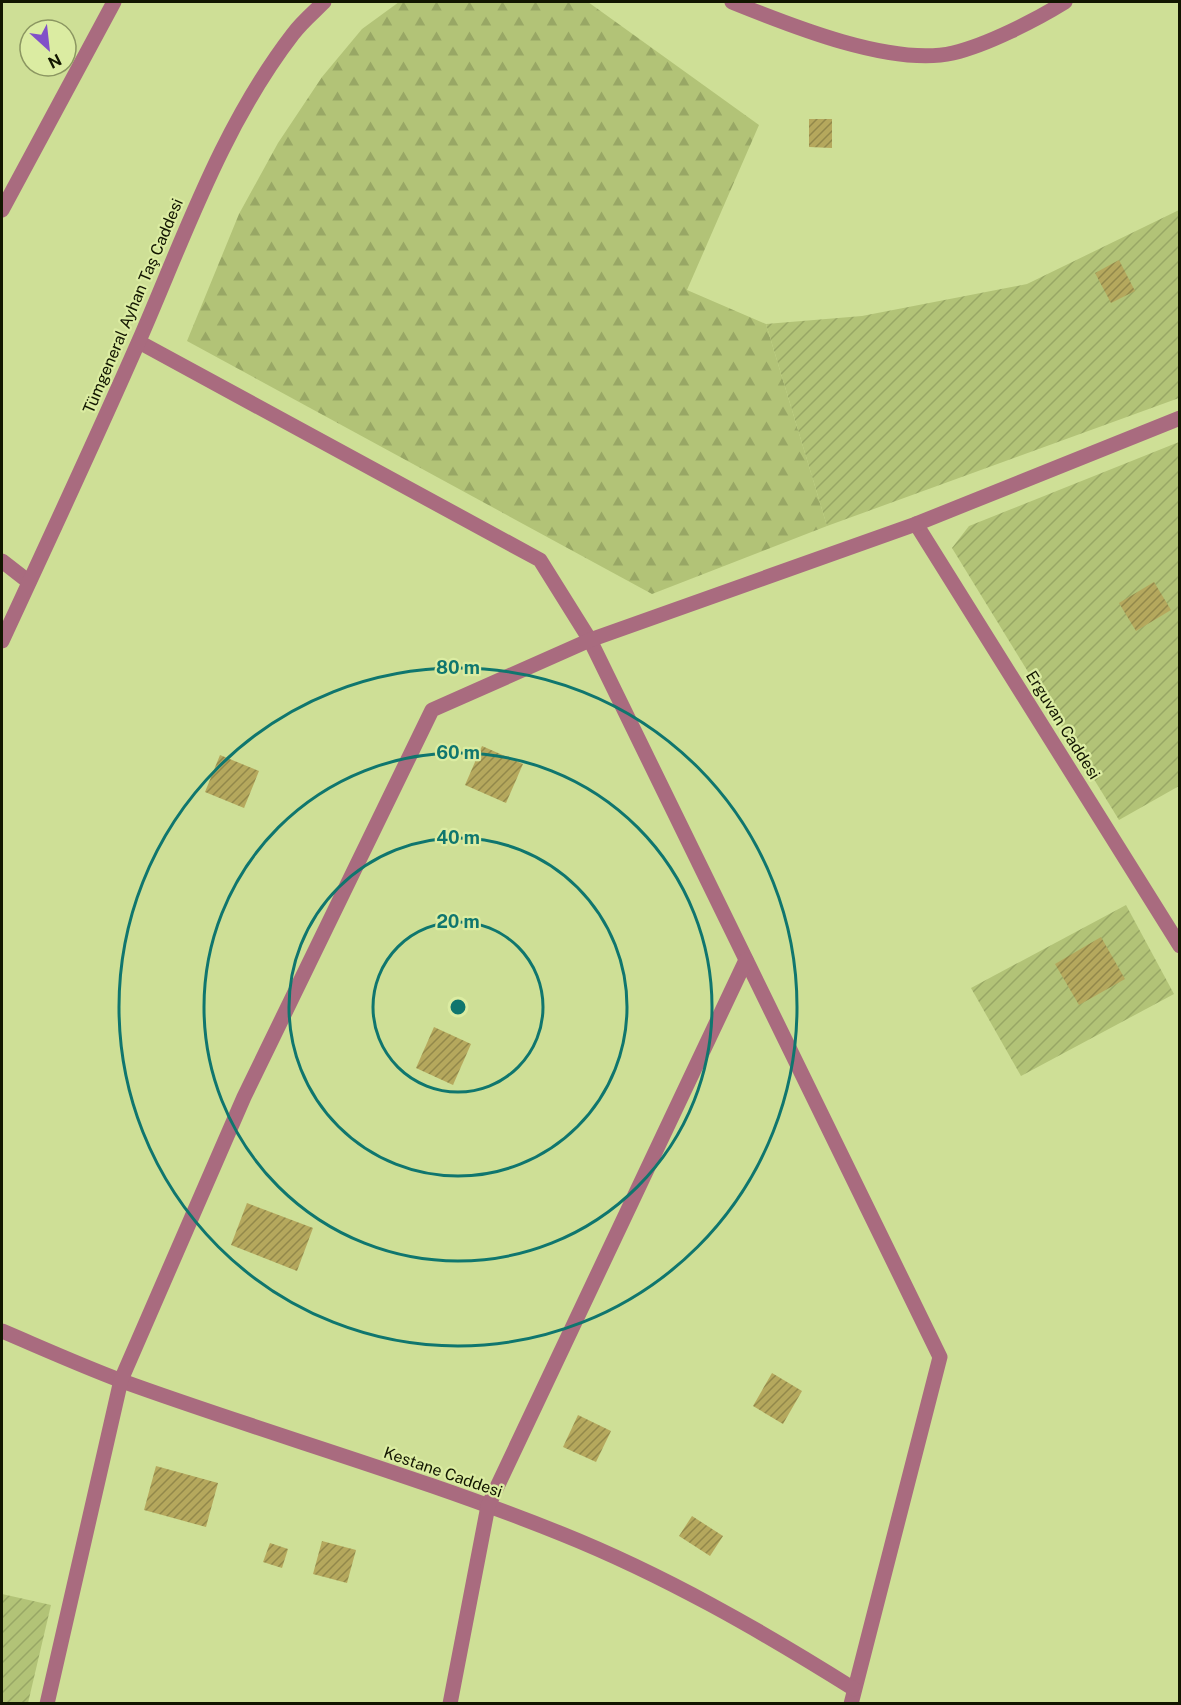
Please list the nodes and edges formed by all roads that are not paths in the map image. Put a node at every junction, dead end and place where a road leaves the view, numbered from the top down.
1 (114, 2) edge
2 (324, 2) edge
3 (732, 2) edge
4 (1065, 2) edge
5 (2, 210) edge
6 (139, 342) junction
7 (1179, 418) edge
8 (916, 524) junction
9 (2, 561) edge
10 (29, 582) junction
11 (590, 640) junction
12 (2, 641) edge
13 (1179, 946) edge
14 (746, 960) junction
15 (2, 1331) edge
16 (121, 1380) junction
17 (488, 1506) junction
18 (852, 1696) edge
19 (47, 1704) edge
20 (450, 1704) edge

1 - 5 street
2 - 6 street, Tümgeneral Ayhan Taş Caddesi
3 - 4 street
6 - 10 street, Tümgeneral Ayhan Taş Caddesi
6 - 11 street
7 - 8 street
8 - 11 street
8 - 13 street, Erguvan Caddesi
9 - 10 street
10 - 12 street, Tümgeneral Ayhan Taş Caddesi
11 - 14 street
11 - 16 street
14 - 17 street
14 - 18 street
15 - 16 street, Kestane Caddesi
16 - 17 street, Kestane Caddesi
16 - 19 street
17 - 18 street, Kestane Caddesi
17 - 20 street

